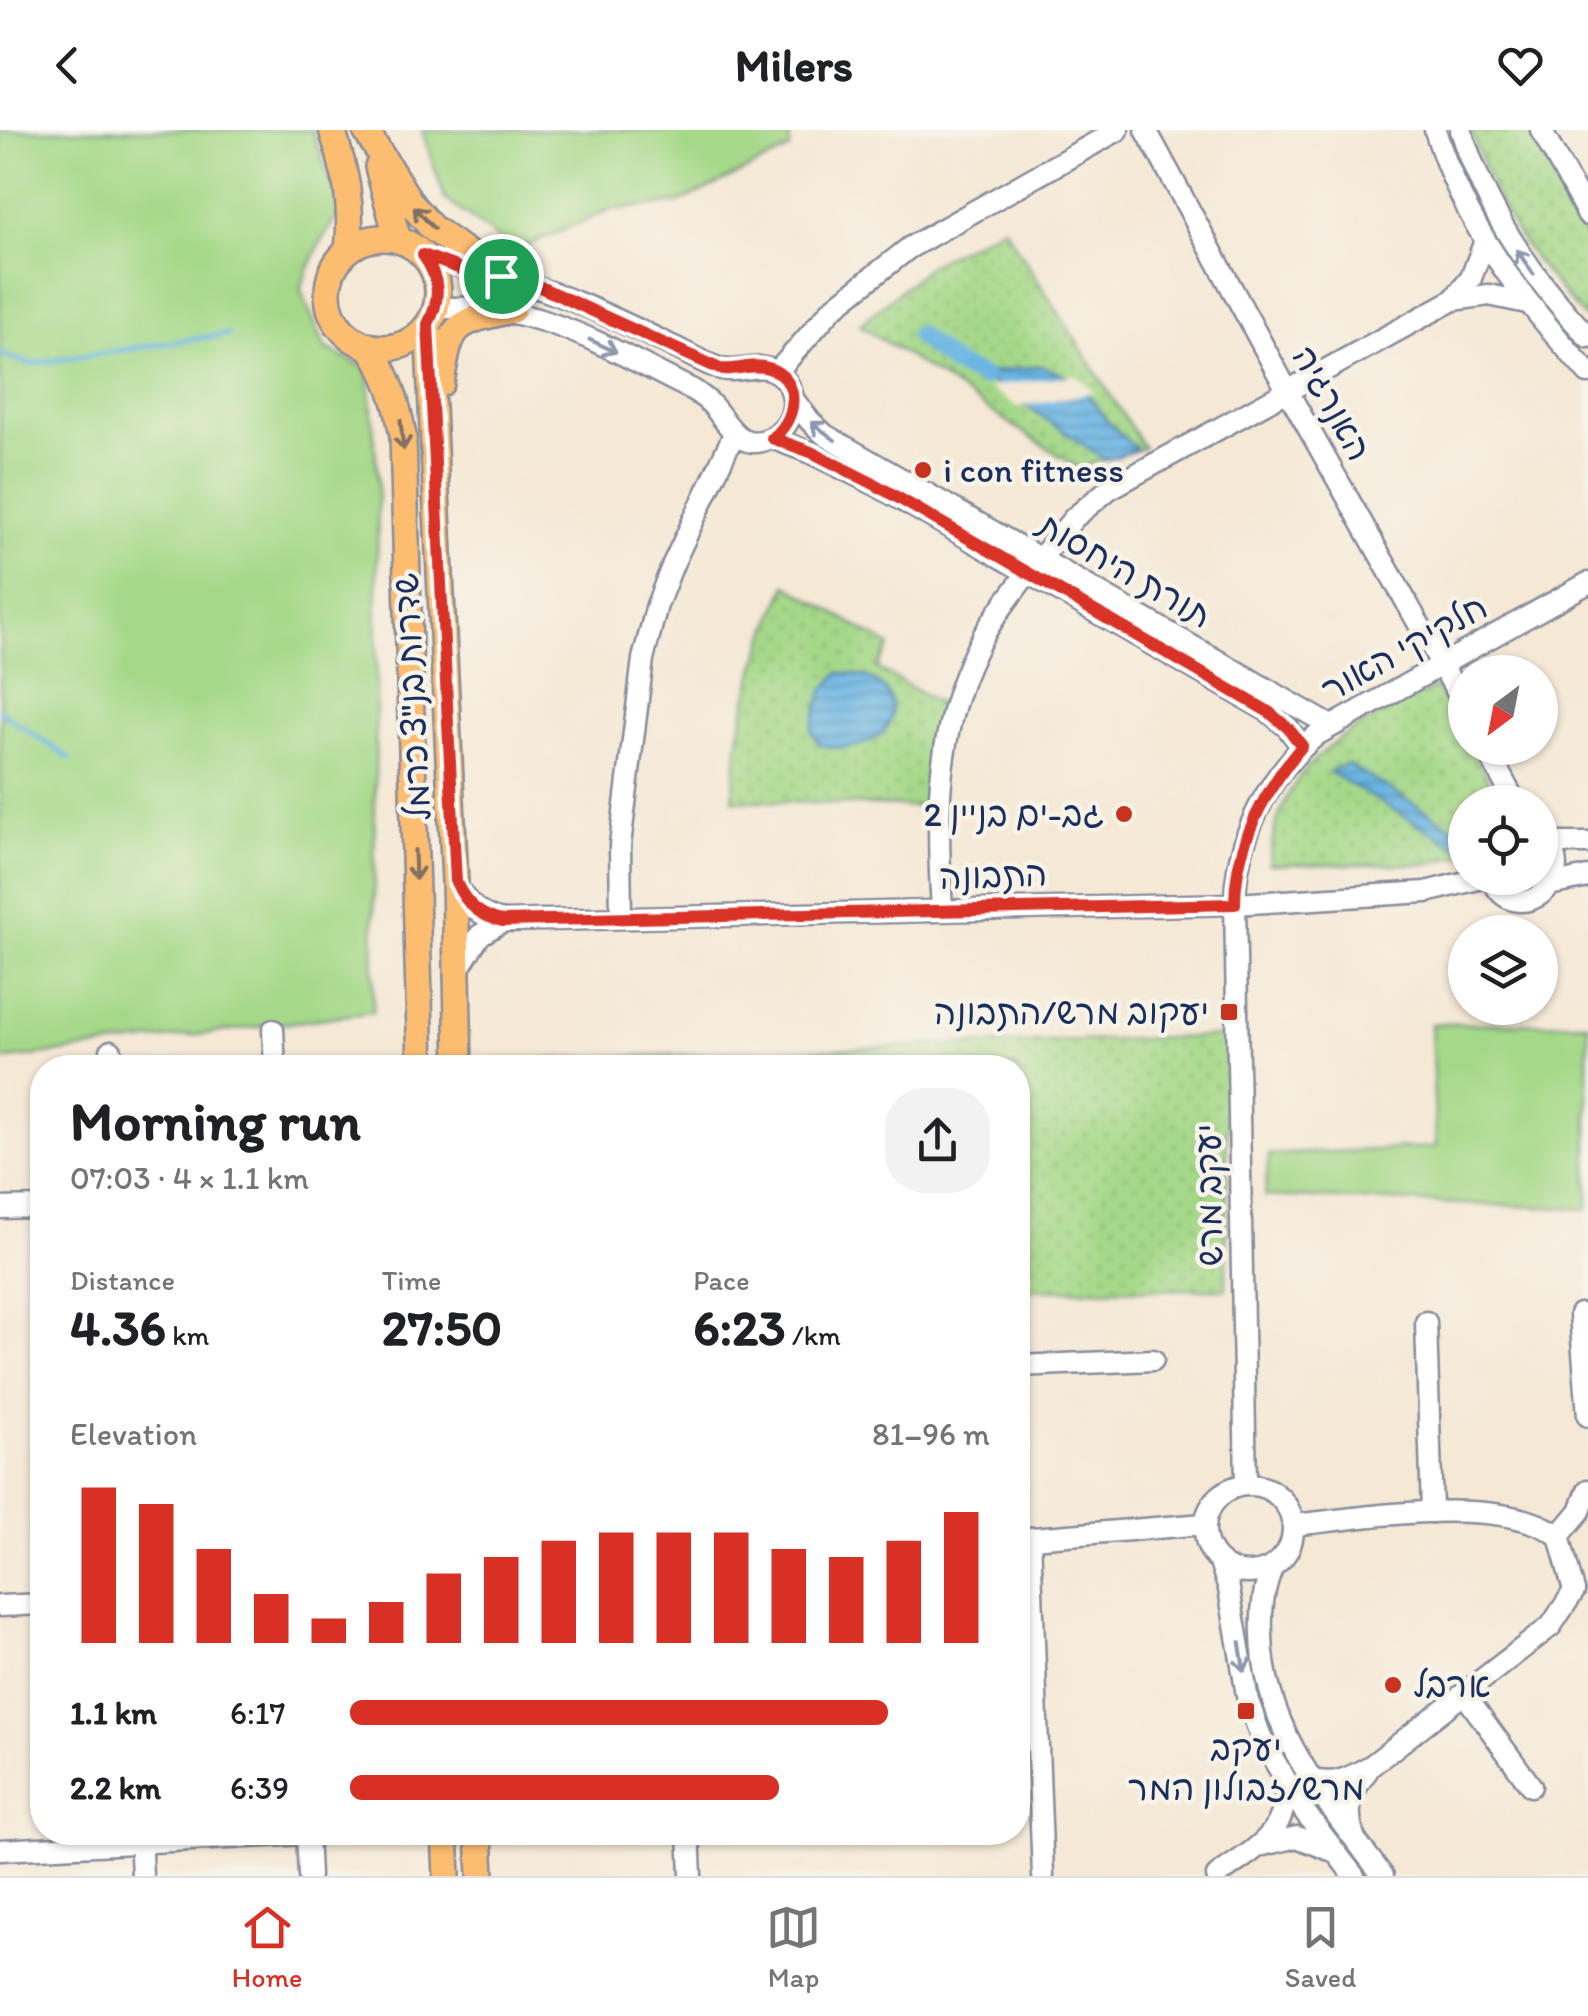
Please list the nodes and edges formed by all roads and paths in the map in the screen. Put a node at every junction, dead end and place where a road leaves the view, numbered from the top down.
1 (332, 130) edge
2 (366, 130) edge
3 (1118, 130) edge
4 (1146, 130) edge
5 (1435, 130) edge
6 (1461, 130) edge
7 (1541, 130) edge
8 (1588, 215) edge
9 (398, 240) junction
10 (1484, 243) junction
11 (348, 250) junction
12 (423, 255) junction
13 (501, 276) junction
14 (1453, 300) junction
15 (1526, 303) junction
16 (512, 310) junction
17 (432, 317) junction
18 (1588, 336) edge
19 (369, 346) junction
20 (741, 369) junction
21 (777, 372) junction
22 (1588, 373) edge
23 (1288, 392) junction
24 (793, 398) junction
25 (720, 416) junction
26 (435, 423) junction
27 (734, 434) junction
28 (772, 438) junction
29 (1034, 566) junction
30 (1588, 583) edge
31 (1442, 662) junction
32 (1448, 673) edge
33 (1330, 726) junction
34 (1302, 746) junction
35 (1558, 841) edge
36 (1588, 843) edge
37 (1588, 876) edge
38 (456, 882) junction
39 (1558, 883) edge
40 (1448, 886) edge
41 (1505, 895) edge
42 (1544, 895) edge
43 (1235, 904) junction
44 (942, 909) junction
45 (621, 916) junction
46 (503, 921) junction
47 (458, 968) junction
48 (273, 1030) dead end
49 (274, 1055) edge
50 (421, 1055) edge
51 (459, 1055) edge
52 (30, 1207) edge
53 (0, 1208) edge
54 (1580, 1314) dead end
55 (1426, 1322) dead end
56 (1152, 1360) dead end
57 (1030, 1365) edge
58 (1588, 1416) edge
59 (1246, 1484) junction
60 (1588, 1490) edge
61 (1432, 1512) junction
62 (1205, 1524) junction
63 (1294, 1525) junction
64 (1559, 1536) junction
65 (1030, 1539) edge
66 (1220, 1562) junction
67 (1273, 1566) junction
68 (1581, 1593) edge
69 (30, 1605) edge
70 (0, 1606) edge
71 (1465, 1695) junction
72 (1030, 1752) edge
73 (1372, 1765) junction
74 (1310, 1779) junction
75 (1283, 1780) junction
76 (1531, 1786) dead end
77 (1356, 1841) junction
78 (58, 1845) edge
79 (140, 1845) edge
80 (308, 1845) edge
81 (446, 1845) edge
82 (480, 1845) edge
83 (690, 1845) edge
84 (0, 1850) edge
85 (1252, 1850) junction
86 (1340, 1858) junction
87 (1227, 1873) edge
88 (142, 1876) edge
89 (309, 1876) edge
90 (447, 1876) edge
91 (481, 1876) edge
92 (691, 1876) edge
93 (1043, 1876) edge
94 (1354, 1876) edge
95 (1382, 1876) edge

1 - 11 main road
2 - 9 main road
13 -> 2 main road
3 - 21 street
4 - 23 street, האנרגיה
5 - 10 street
18 -> 6 street
7 - 8 street
9 - 11 main road
9 - 12 main road
10 - 14 street
10 - 15 street
11 - 19 main road
12 - 13 street
12 - 17 main road
13 - 20 street
14 - 15 street
14 - 23 street
15 - 22 street
16 - 17 street
16 -> 25 street
16 - 26 main road
17 - 19 main road
17 - 26 main road, שדרות בנ"צ כרמל
19 -> 50 main road, שדרות בנ"צ כרמל
20 - 21 street
20 - 25 street
21 - 24 street
23 - 29 street
23 - 31 street, האנרגיה
24 - 28 street
29 -> 24 street, תורת היחסות
25 - 27 street
26 - 38 main road, שדרות בנ"צ כרמל
27 - 28 street
27 - 45 street
28 - 29 street, תורת היחסות
29 - 33 street, תורת היחסות
29 - 34 street, תורת היחסות
29 - 44 street
30 - 31 street, חלקיקי האור
31 - 32 street, האנרגיה
31 - 33 street, חלקיקי האור
33 - 34 street, חלקיקי האור
34 - 43 street, חלקיקי האור
35 - 36 street
37 - 39 street
38 - 46 street
38 - 47 main road, שדרות בנ"צ כרמל
40 - 43 street, התבונה
41 - 42 street
43 - 44 street, התבונה
43 - 59 street, יעקב מרש
44 - 45 street, התבונה
45 - 46 street, התבונה
46 - 47 street
47 - 51 main road, שדרות בנ"צ כרמל
48 - 49 street
52 - 53 street
54 - 58 street
55 - 61 street
56 - 57 street
59 - 62 street
59 - 63 street
60 - 64 street
61 - 63 street
61 - 64 street
62 - 65 street
62 - 66 street
63 - 67 street
64 - 68 street
66 - 67 street
66 -> 75 street
67 - 74 street
68 - 71 street
69 - 70 street
71 - 73 street
71 - 76 street
72 - 93 street
73 - 74 street
73 - 77 street
74 - 77 street
75 - 85 street
75 - 86 street
77 - 95 street
78 - 84 street
79 - 88 street
80 - 89 street
81 - 90 main road
82 - 91 main road
83 - 92 street
85 - 86 street
85 - 87 street
86 - 94 street

